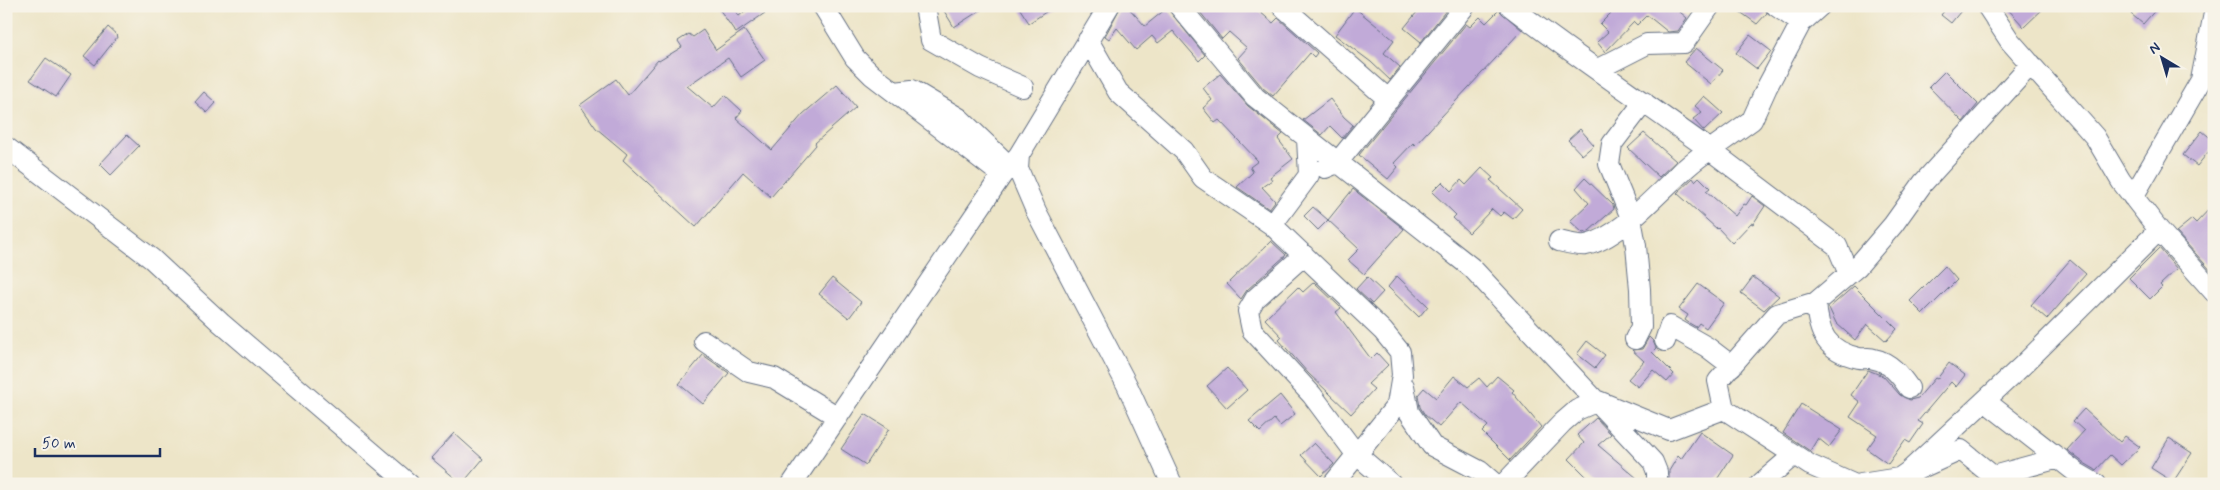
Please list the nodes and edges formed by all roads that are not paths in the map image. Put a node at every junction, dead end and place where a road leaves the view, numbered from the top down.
1 (823, 6) edge
2 (925, 6) edge
3 (1109, 6) edge
4 (1179, 6) edge
5 (1282, 6) edge
6 (1465, 6) edge
7 (1510, 6) edge
8 (1710, 6) edge
9 (1776, 6) edge
10 (1820, 6) edge
11 (1987, 6) edge
12 (2214, 13) edge
13 (1801, 23) junction
14 (1088, 40) junction
15 (2031, 64) junction
16 (1598, 69) junction
17 (1023, 88) dead end
18 (1389, 100) junction
19 (1644, 102) junction
20 (1307, 139) junction
21 (6, 147) edge
22 (1710, 150) junction
23 (1337, 163) junction
24 (1010, 165) junction
25 (1309, 175) junction
26 (2133, 197) junction
27 (1630, 218) junction
28 (1272, 224) junction
29 (2159, 230) junction
30 (1559, 241) dead end
31 (1304, 255) junction
32 (1849, 274) junction
33 (2214, 292) edge
34 (1816, 302) junction
35 (1635, 339) dead end
36 (704, 341) dead end
37 (1665, 341) dead end
38 (1732, 366) junction
39 (1402, 379) junction
40 (1908, 388) dead end
41 (1598, 401) junction
42 (1985, 401) junction
43 (1724, 409) junction
44 (838, 417) junction
45 (1356, 454) junction
46 (1794, 455) junction
47 (2058, 458) junction
48 (1895, 481) edge
49 (409, 484) edge
50 (792, 484) edge
51 (1172, 484) edge
52 (1333, 484) edge
53 (1391, 484) edge
54 (1495, 484) edge
55 (1504, 484) edge
56 (1657, 484) edge
57 (1760, 484) edge
58 (1853, 484) edge
59 (1861, 484) edge
60 (2096, 484) edge

1 - 24 street
2 - 17 street
3 - 14 street
4 - 20 street
5 - 18 street
6 - 18 street
7 - 16 street
8 - 16 street
9 - 13 street
10 - 13 street
11 - 15 street
12 - 26 street
13 - 22 street
14 - 24 street
14 - 28 street
15 - 26 street
15 - 32 street
16 - 19 street
18 - 23 street
19 - 22 street
19 - 27 street
20 - 23 street
20 - 25 street
21 - 49 street
22 - 27 street
22 - 32 street
23 - 25 street
23 - 41 street
24 - 44 street
24 - 51 street
25 - 28 street
26 - 29 street
27 - 30 street
27 - 35 street
28 - 31 street
29 - 33 street
29 - 42 street
31 - 39 street
31 - 45 street
32 - 34 street
34 - 38 street
34 - 40 street
36 - 44 street
37 - 38 street
38 - 43 street
39 - 45 street
39 - 54 street
41 - 43 street
41 - 55 street
41 - 56 street
42 - 47 street
42 - 48 street
43 - 46 street
44 - 50 street
45 - 52 street
45 - 53 street
46 - 57 street
46 - 58 street
47 - 48 street
47 - 60 street
48 - 59 street

